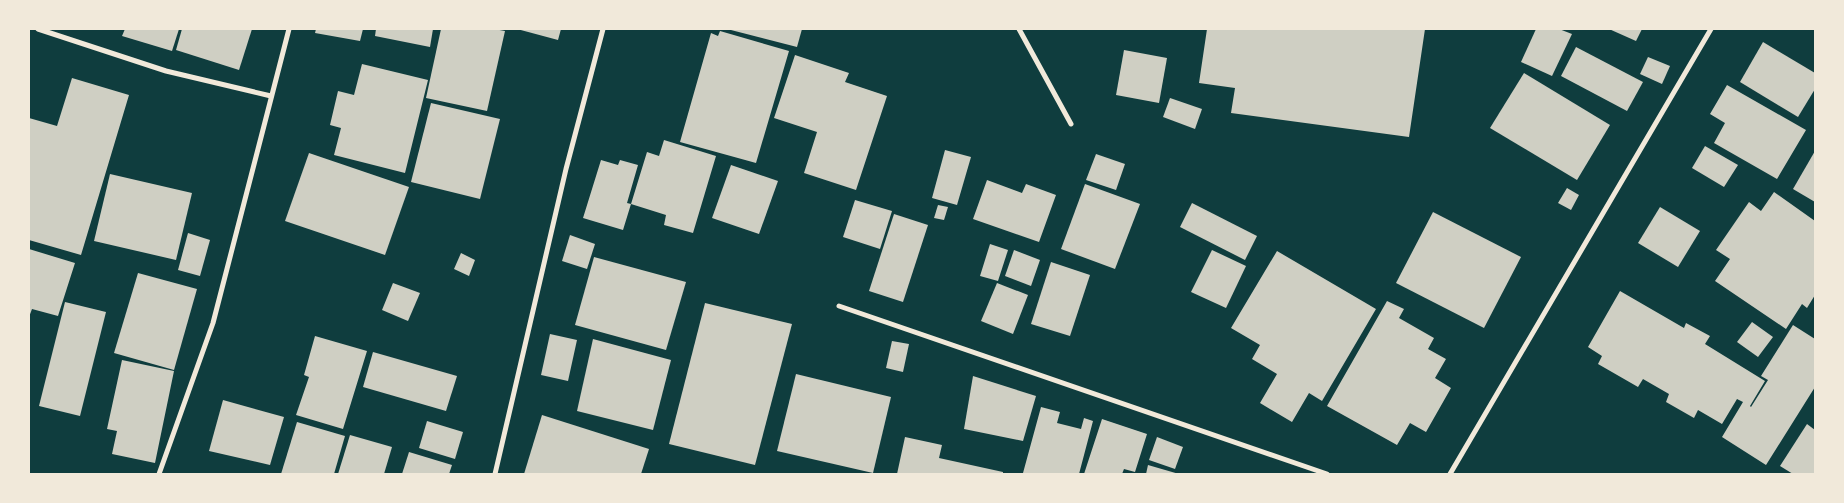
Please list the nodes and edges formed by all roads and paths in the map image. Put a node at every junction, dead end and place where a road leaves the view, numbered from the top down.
1 (38, 29) edge
2 (289, 29) edge
3 (603, 29) edge
4 (1019, 29) edge
5 (1711, 29) edge
6 (271, 96) junction
7 (1071, 124) dead end
8 (840, 306) dead end
9 (159, 474) edge
10 (495, 474) edge
11 (1327, 474) edge
12 (1450, 474) edge

1 - 6 street
2 - 6 street
3 - 10 street
4 - 7 street
5 - 12 street
6 - 9 street
8 - 11 street

